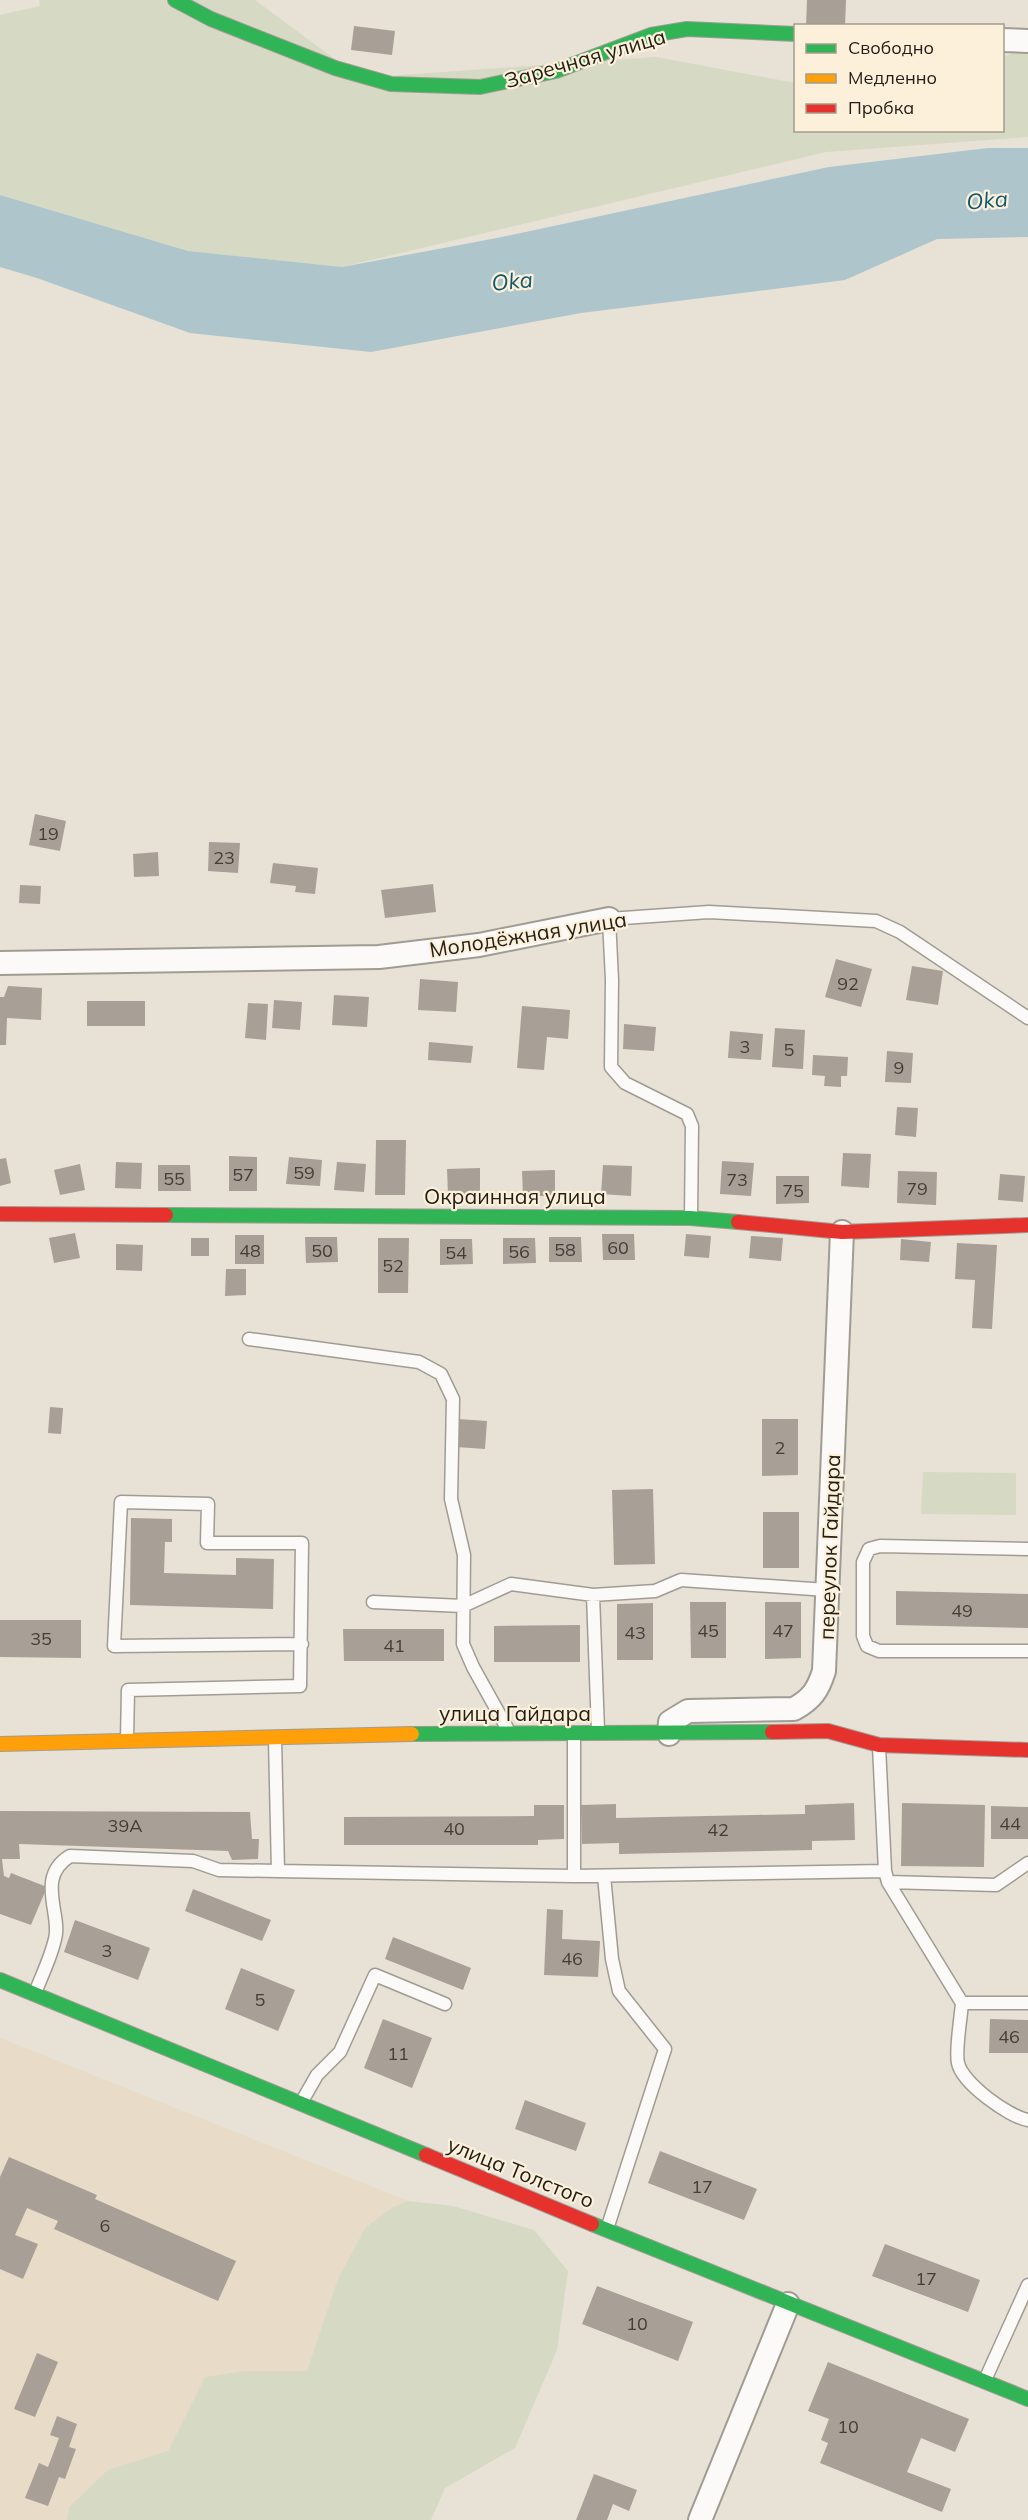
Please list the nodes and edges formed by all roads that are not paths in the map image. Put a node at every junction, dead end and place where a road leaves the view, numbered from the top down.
1 (175, 0) edge
2 (794, 34) edge
3 (1004, 40) edge
4 (1028, 41) edge
5 (609, 918) junction
6 (0, 963) edge
7 (1028, 1018) edge
8 (0, 1214) edge
9 (690, 1218) junction
10 (1028, 1225) edge
11 (842, 1232) junction
12 (249, 1339) dead end
13 (1028, 1549) edge
14 (827, 1590) junction
15 (593, 1595) junction
16 (373, 1602) dead end
17 (463, 1606) junction
18 (302, 1644) junction
19 (1028, 1652) edge
20 (509, 1732) junction
21 (573, 1733) junction
22 (598, 1733) junction
23 (669, 1734) junction
24 (275, 1738) junction
25 (126, 1742) junction
26 (0, 1744) edge
27 (879, 1745) junction
28 (1028, 1750) edge
29 (1028, 1863) edge
30 (278, 1870) junction
31 (573, 1876) junction
32 (604, 1876) junction
33 (886, 1876) junction
34 (0, 1980) edge
35 (35, 1994) junction
36 (962, 2003) junction
37 (1028, 2003) edge
38 (445, 2004) dead end
39 (301, 2104) junction
40 (1028, 2120) edge
41 (606, 2230) junction
42 (1028, 2285) edge
43 (788, 2304) junction
44 (984, 2382) junction
45 (1028, 2399) edge
46 (700, 2520) edge

1 - 2 street, Заречная улица
3 - 4 street
5 - 6 street, Молодёжная улица
5 - 7 lane, Молодёжная улица
5 - 9 lane
8 - 9 street, Окраинная улица
9 - 11 street, Окраинная улица
10 - 11 street, Окраинная улица
11 - 14 street, переулок Гайдара
12 - 17 lane
13 - 19 lane
14 - 15 lane
14 - 23 street, переулок Гайдара
15 - 17 lane
15 - 22 lane
16 - 17 lane
17 - 20 lane
18 - 18 lane
18 - 25 lane
20 - 21 street, улица Гайдара
20 - 24 street, улица Гайдара
21 - 22 street, улица Гайдара
21 - 31 lane
22 - 23 street, улица Гайдара
23 - 27 street, улица Гайдара
24 - 25 street, улица Гайдара
24 - 30 lane
25 - 26 street, улица Гайдара
27 - 28 street, улица Гайдара
27 - 33 lane
29 - 33 lane
30 - 31 lane
30 - 35 lane
31 - 32 lane
32 - 33 lane
32 - 41 lane
33 - 36 lane
34 - 35 street, улица Толстого
35 - 39 street, улица Толстого
36 - 37 lane
36 - 40 lane
38 - 39 lane
39 - 41 street, улица Толстого
41 - 43 street, улица Толстого
42 - 44 lane
43 - 44 street, улица Толстого
43 - 46 street
44 - 45 street, улица Толстого

